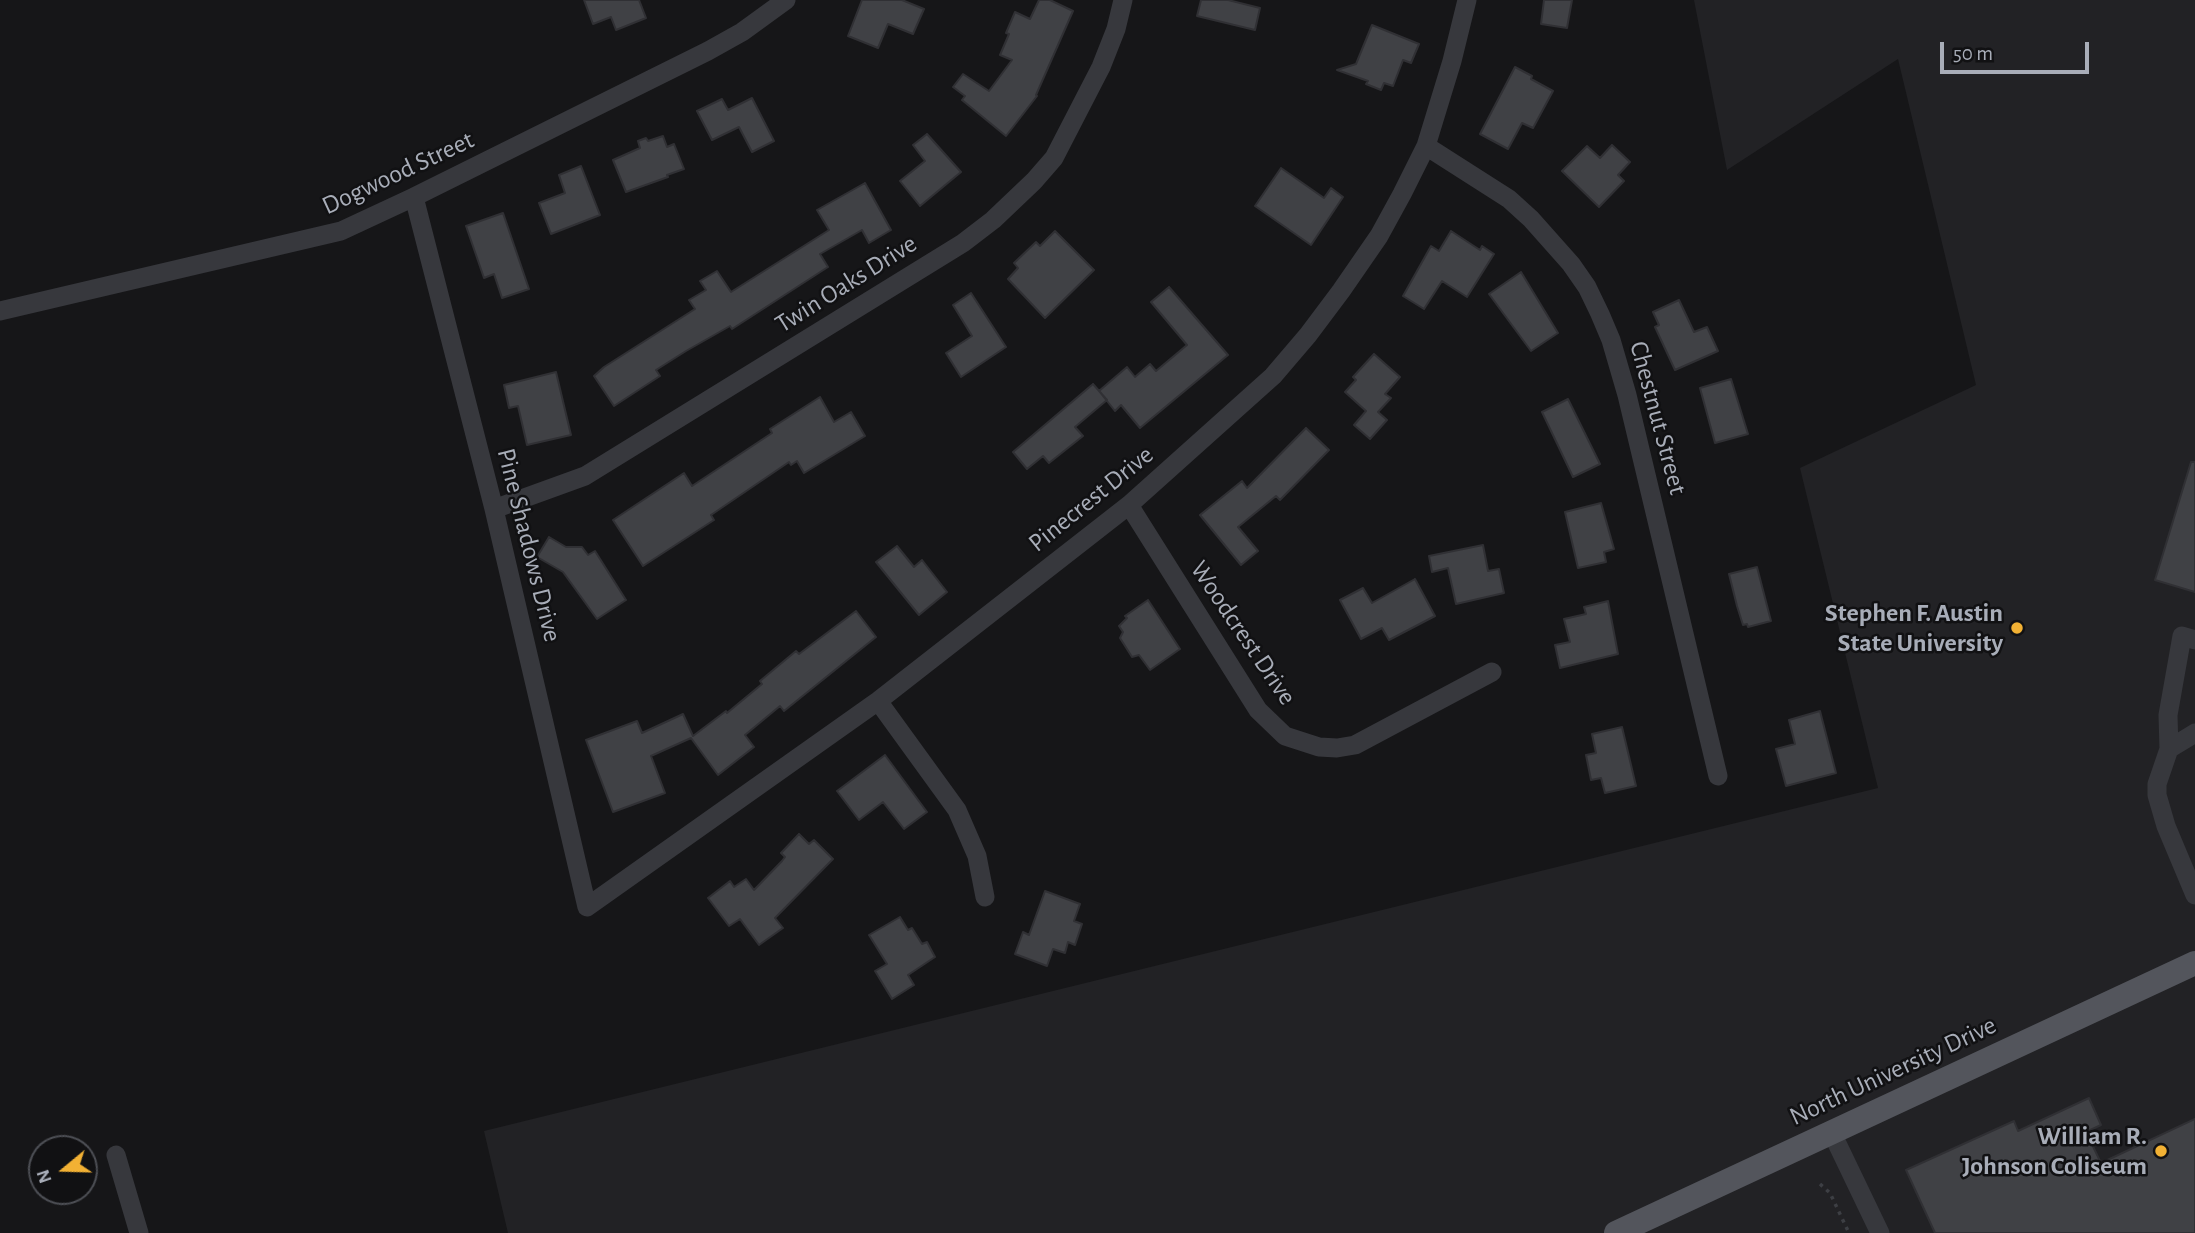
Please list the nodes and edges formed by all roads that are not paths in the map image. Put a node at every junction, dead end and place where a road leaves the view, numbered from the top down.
1 (786, 0) edge
2 (1123, 0) edge
3 (1467, 0) edge
4 (1426, 146) junction
5 (414, 197) junction
6 (0, 311) edge
7 (1129, 505) junction
8 (494, 509) junction
9 (2195, 640) edge
10 (1492, 672) dead end
11 (878, 701) junction
12 (2195, 733) edge
13 (2169, 748) junction
14 (1718, 776) dead end
15 (2195, 895) edge
16 (985, 897) dead end
17 (587, 907) joint
18 (2195, 963) edge
19 (1832, 1133) junction
20 (116, 1155) dead end
21 (139, 1233) edge
22 (1616, 1233) edge
23 (1880, 1233) edge

1 - 5 street, Dogwood Street
2 - 8 street, Twin Oaks Drive
3 - 4 street, Pinecrest Drive
4 - 7 street, Pinecrest Drive
4 - 14 street, Chestnut Street
5 - 6 street, Dogwood Street
5 - 8 street, Pine Shadows Drive
7 - 10 street, Woodcrest Drive
7 - 11 street, Pinecrest Drive
8 - 17 street, Pine Shadows Drive
9 - 13 street
11 - 16 street
11 - 17 street, Pinecrest Drive
12 - 13 street
13 - 15 street
18 - 19 main road, North University Drive
19 - 22 main road, North University Drive
19 - 23 street
20 - 21 street

